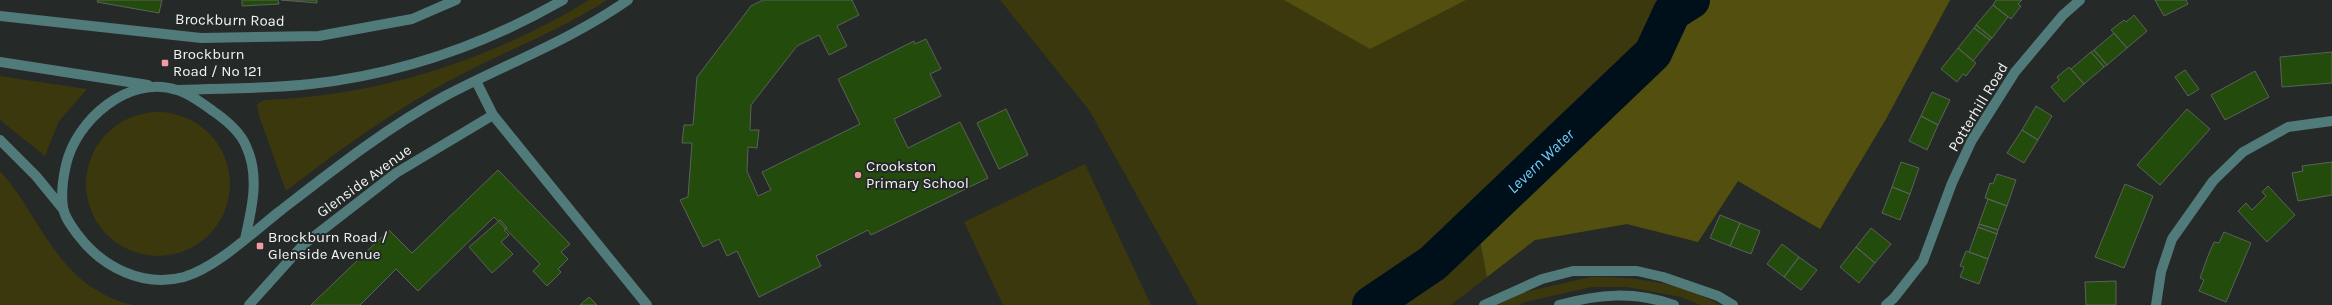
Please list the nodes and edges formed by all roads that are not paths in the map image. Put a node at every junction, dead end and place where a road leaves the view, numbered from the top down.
1 (456, 0) edge
2 (563, 0) edge
3 (628, 0) edge
4 (2080, 0) edge
5 (0, 16) edge
6 (0, 62) edge
7 (476, 81) junction
8 (160, 87) junction
9 (176, 90) junction
10 (493, 115) junction
11 (2332, 121) edge
12 (0, 140) edge
13 (63, 209) junction
14 (245, 239) junction
15 (249, 305) edge
16 (647, 305) edge
17 (1484, 305) edge
18 (1559, 305) edge
19 (1674, 305) edge
20 (1733, 305) edge
21 (1886, 305) edge
22 (2156, 305) edge

1 - 5 street, Brockburn Road
2 - 9 street
3 - 7 street
4 - 21 street, Potterhill Road
6 - 8 street
7 - 10 street
7 - 14 street
8 - 9 street
8 - 13 street
9 - 14 street
10 - 15 street, Glenside Avenue
10 - 16 street
11 - 22 street
12 - 13 street
13 - 14 street
17 - 20 street
18 - 19 street

